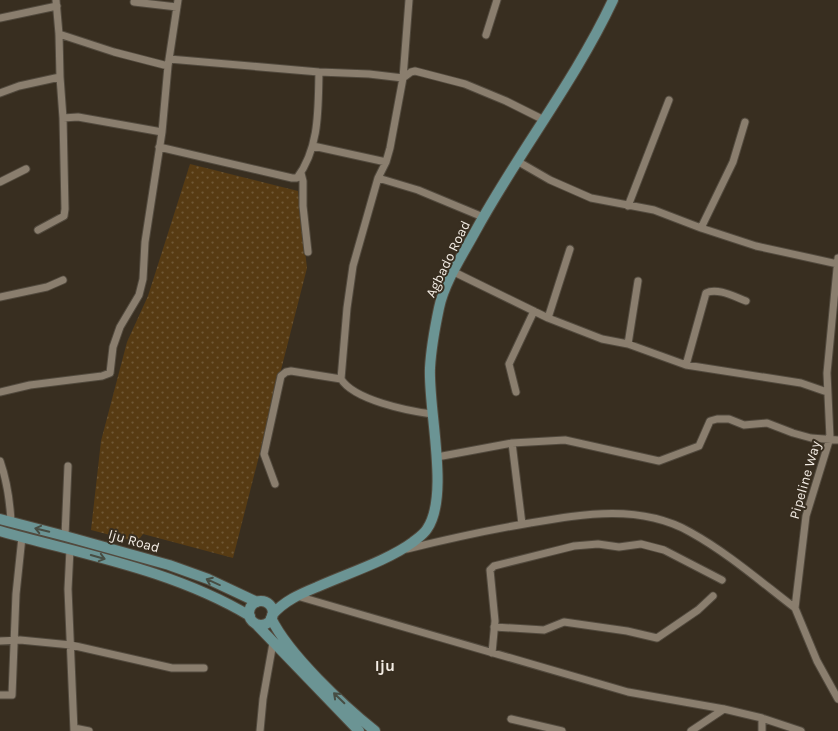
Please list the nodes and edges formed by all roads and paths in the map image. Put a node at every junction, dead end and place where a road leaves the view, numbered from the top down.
1 (410, 0) edge
2 (497, 0) edge
3 (614, 0) edge
4 (134, 2) dead end
5 (56, 3) edge
6 (177, 4) edge
7 (0, 18) edge
8 (58, 34) junction
9 (486, 35) dead end
10 (168, 63) junction
11 (319, 72) junction
12 (60, 77) junction
13 (403, 78) junction
14 (0, 93) edge
15 (669, 100) dead end
16 (63, 118) junction
17 (544, 120) junction
18 (745, 122) dead end
19 (162, 132) junction
20 (313, 146) junction
21 (160, 147) junction
22 (517, 161) junction
23 (386, 162) junction
24 (26, 169) dead end
25 (300, 173) junction
26 (378, 178) junction
27 (0, 182) edge
28 (628, 206) junction
29 (484, 217) junction
30 (701, 228) junction
31 (38, 230) dead end
32 (570, 249) dead end
33 (308, 252) dead end
34 (838, 258) edge
35 (838, 264) edge
36 (454, 272) junction
37 (63, 280) dead end
38 (638, 281) dead end
39 (0, 297) edge
40 (746, 301) dead end
41 (534, 311) junction
42 (548, 318) junction
43 (834, 329) edge
44 (628, 344) junction
45 (686, 365) junction
46 (341, 379) junction
47 (0, 392) edge
48 (516, 392) dead end
49 (827, 392) junction
50 (432, 414) junction
51 (834, 439) edge
52 (512, 443) junction
53 (437, 457) junction
54 (0, 461) edge
55 (68, 466) dead end
56 (2, 473) edge
57 (275, 484) dead end
58 (0, 520) edge
59 (11, 522) junction
60 (522, 524) junction
61 (0, 531) edge
62 (65, 536) junction
63 (22, 537) junction
64 (70, 549) junction
65 (403, 550) junction
66 (722, 580) dead end
67 (713, 596) dead end
68 (294, 597) junction
69 (262, 602) junction
70 (795, 608) junction
71 (272, 617) junction
72 (253, 620) junction
73 (494, 627) junction
74 (14, 640) junction
75 (0, 641) edge
76 (273, 643) junction
77 (71, 645) junction
78 (492, 653) junction
79 (204, 668) dead end
80 (0, 695) edge
81 (838, 699) edge
82 (724, 709) junction
83 (762, 718) junction
84 (510, 719) dead end
85 (74, 729) edge
86 (89, 731) edge
87 (260, 731) edge
88 (359, 731) edge
89 (375, 731) edge
90 (562, 731) edge
91 (691, 731) edge
92 (762, 731) edge
93 (801, 731) edge

1 - 13 street
2 - 9 street
3 - 17 main road, Agbado Road
4 - 6 street
5 - 7 street
5 - 8 street
6 - 10 street
8 - 10 street
8 - 12 street
10 - 11 street
10 - 19 street
11 - 13 street
11 - 20 street
12 - 14 street
12 - 16 street
13 - 17 street
13 - 23 street
15 - 28 street
16 - 19 street
16 - 31 street
17 - 22 main road, Agbado Road
18 - 30 street
19 - 21 street
20 - 23 street
20 - 25 street
21 - 25 street
21 - 47 street
22 - 28 street
22 - 29 main road, Agbado Road
23 - 26 street
24 - 27 street
25 - 33 street
26 - 29 street
26 - 46 street
28 - 30 street
29 - 36 main road, Agbado Road
30 - 35 street
32 - 42 street
34 - 35 street, Pipeline Way
35 - 43 street, Pipeline Way
36 - 41 street
36 - 50 main road, Agbado Road
37 - 39 street
38 - 44 street
40 - 45 street
41 - 42 street
41 - 48 street
42 - 44 street
43 - 49 street, Pipeline Way
44 - 45 street
45 - 49 street
46 - 50 street
46 - 57 street
49 - 51 street, Pipeline Way
50 - 53 main road, Agbado Road
51 - 52 street
51 - 70 street, Pipeline Way
52 - 53 street
52 - 60 street
53 - 65 main road, Agbado Road
54 - 56 street
55 - 62 street
56 - 59 street
58 - 59 main road, Iju Road
62 -> 59 main road, Iju Road
60 - 65 street
60 - 70 street
61 - 63 main road, Iju Road
69 -> 62 main road, Iju Road
63 - 64 main road, Iju Road
63 - 74 street
64 -> 72 main road, Iju Road
64 - 77 street
65 - 68 main road, Agbado Road
66 - 73 street
67 - 73 street
68 - 69 main road, Agbado Road
68 - 71 main road, Agbado Road
68 - 78 street
69 - 71 main road
69 - 72 main road
70 - 81 street, Pipeline Way
71 - 72 main road
89 -> 71 main road
72 - 76 main road, Iju Road
73 - 78 street
74 - 75 street
74 - 77 street
74 - 80 street
76 - 87 street
76 - 88 main road, Iju Road
77 - 79 street
77 - 85 street
78 - 82 street
82 - 83 street
82 - 91 street
83 - 92 street
83 - 93 street
84 - 90 street
85 - 86 street

